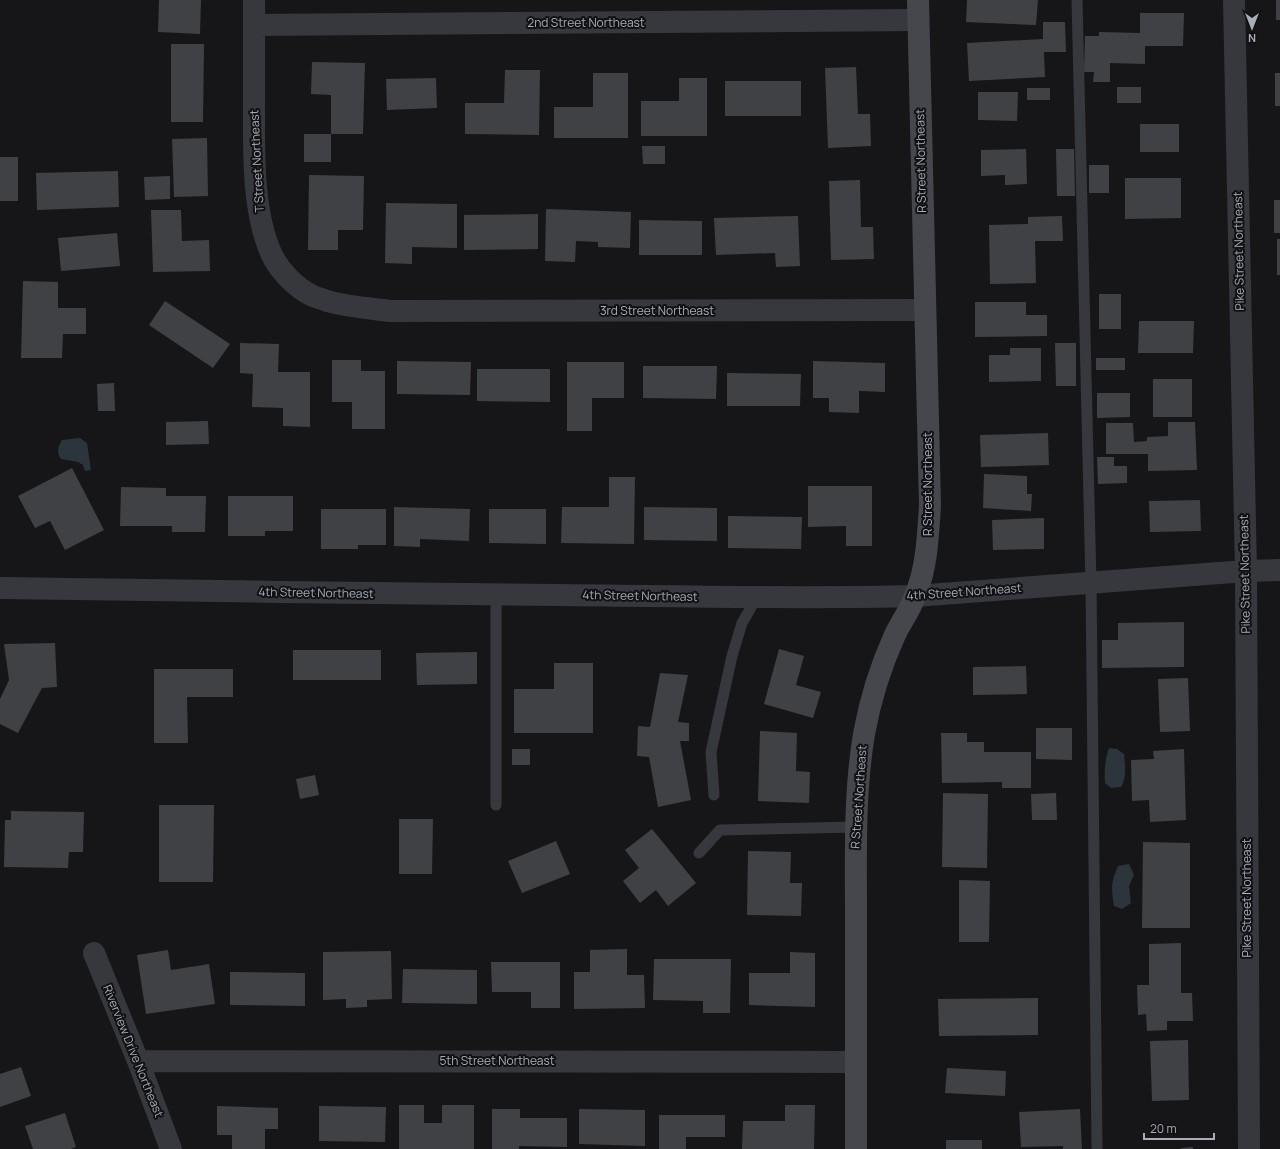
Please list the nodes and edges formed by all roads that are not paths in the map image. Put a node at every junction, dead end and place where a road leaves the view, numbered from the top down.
1 (254, 0) edge
2 (1077, 0) edge
3 (1234, 0) edge
4 (918, 10) edge
5 (254, 26) junction
6 (925, 310) junction
7 (390, 311) joint
8 (1280, 570) edge
9 (1246, 572) junction
10 (1091, 583) junction
11 (0, 588) edge
12 (496, 594) junction
13 (915, 596) junction
14 (757, 597) junction
15 (714, 795) dead end
16 (496, 805) dead end
17 (856, 827) junction
18 (698, 853) dead end
19 (94, 953) dead end
20 (138, 1061) junction
21 (856, 1062) junction
22 (171, 1149) edge
23 (856, 1149) edge
24 (1097, 1149) edge
25 (1249, 1149) edge

1 - 5 street, T Street Northeast
2 - 10 lane
3 - 9 street, Pike Street Northeast
4 - 5 street, 2nd Street Northeast
4 - 6 street, R Street Northeast
5 - 7 street, T Street Northeast
6 - 7 street, 3rd Street Northeast
6 - 13 street, R Street Northeast
8 - 9 street, 4th Street Northeast
9 - 10 street, 4th Street Northeast
9 - 25 street, Pike Street Northeast
10 - 13 street, 4th Street Northeast
10 - 24 lane
11 - 12 street, 4th Street Northeast
12 - 14 street, 4th Street Northeast
12 - 16 lane
13 - 14 street, 4th Street Northeast
13 - 17 street, R Street Northeast
14 - 15 lane
17 - 18 lane
17 - 21 street, R Street Northeast
19 - 20 street, Riverview Drive Northeast
20 - 21 street, 5th Street Northeast
20 - 22 street, Riverview Drive Northeast
21 - 23 street, R Street Northeast

